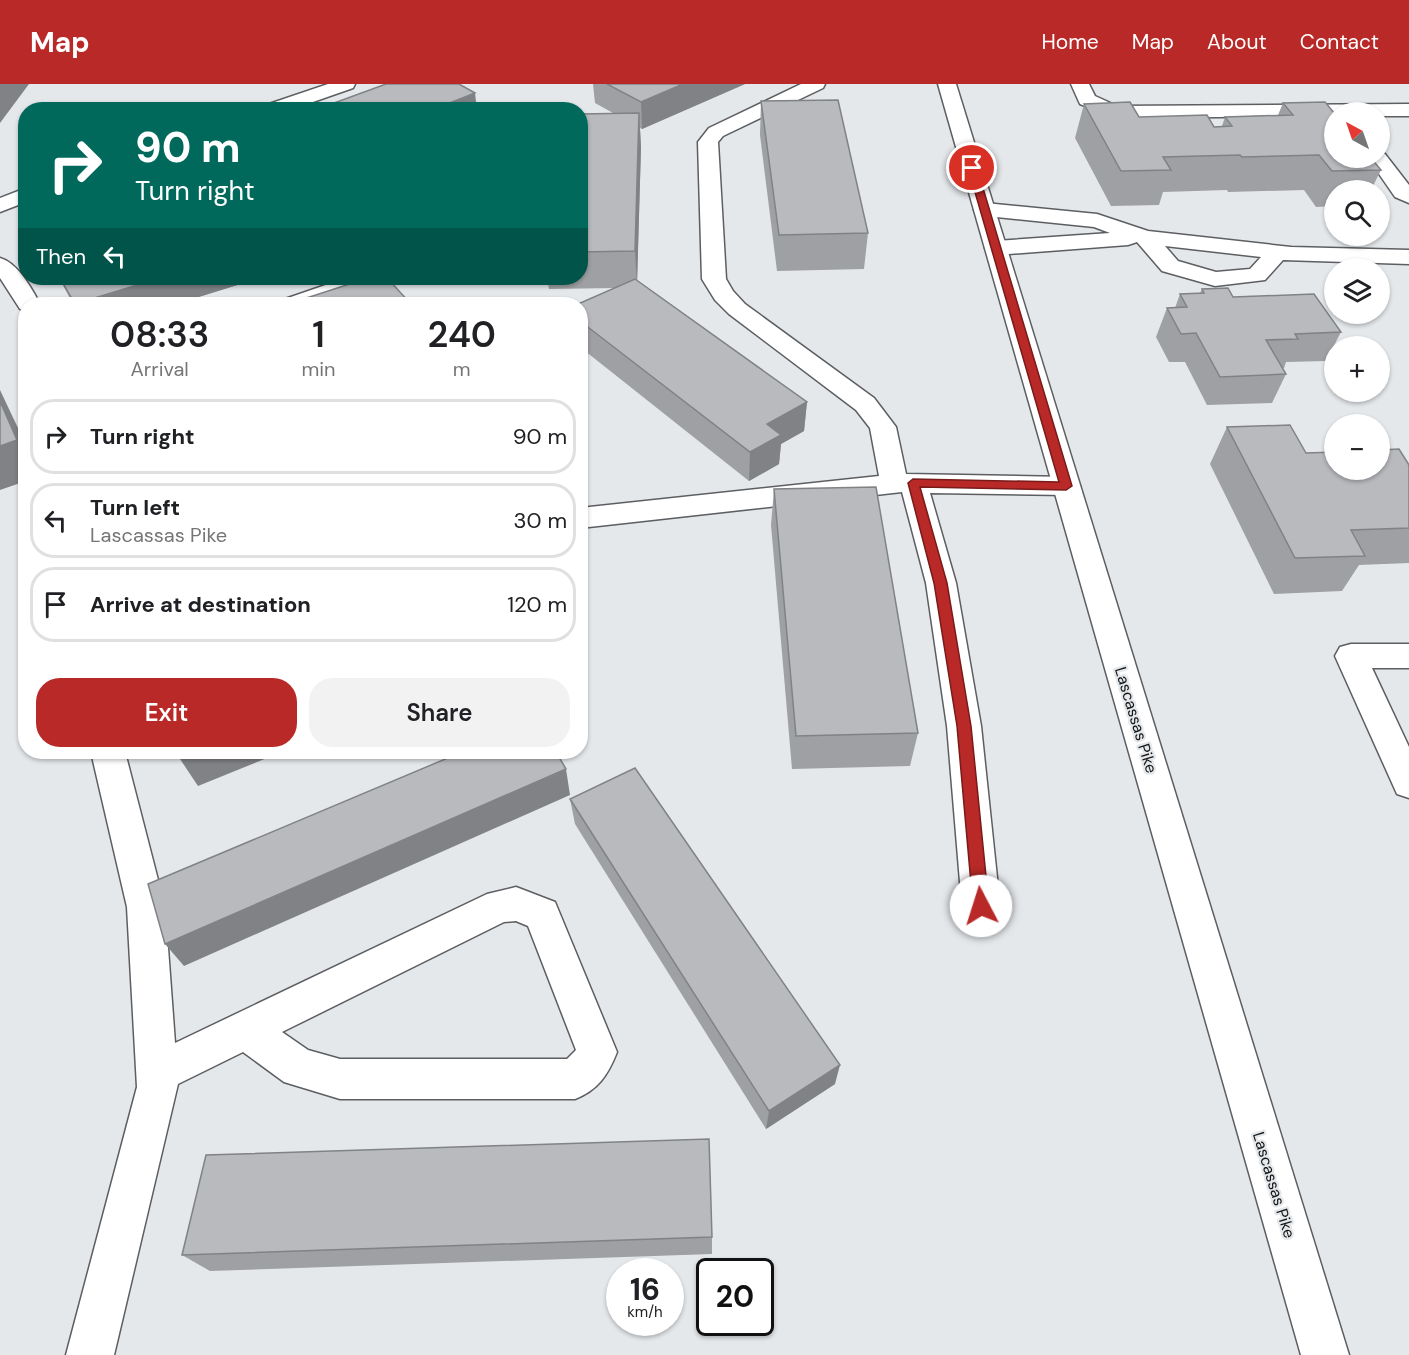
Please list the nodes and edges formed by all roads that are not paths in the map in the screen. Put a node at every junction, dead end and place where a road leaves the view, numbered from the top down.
1 (346, 84) edge
2 (816, 84) edge
3 (947, 84) edge
4 (1080, 84) edge
5 (1164, 93) dead end
6 (293, 102) edge
7 (1390, 110) edge
8 (1409, 110) edge
9 (1175, 111) junction
10 (1324, 111) edge
11 (1386, 168) edge
12 (1409, 197) edge
13 (18, 198) edge
14 (0, 206) edge
15 (985, 210) junction
16 (1144, 237) junction
17 (996, 248) junction
18 (1276, 253) junction
19 (1409, 257) edge
20 (11, 267) edge
21 (18, 282) edge
22 (347, 285) edge
23 (313, 297) edge
24 (904, 483) junction
25 (1066, 486) junction
26 (588, 517) edge
27 (1409, 656) edge
28 (110, 759) edge
29 (1409, 784) edge
30 (981, 906) dead end
31 (245, 1029) junction
32 (157, 1073) junction
33 (90, 1355) edge
34 (1325, 1355) edge

1 - 6 main road
2 - 24 main road
3 - 15 main road, Lascassas Pike
4 - 9 main road
5 - 9 main road
7 - 8 main road
9 - 10 main road
11 - 12 main road
13 - 14 main road
15 - 16 main road
15 - 17 main road, Lascassas Pike
16 - 17 main road
16 - 18 main road
16 - 18 main road
17 - 25 main road, Lascassas Pike
18 - 19 main road
20 - 21 main road
22 - 23 main road
24 - 25 main road
24 - 26 main road
24 - 30 main road
25 - 34 main road, Lascassas Pike
27 - 29 main road
28 - 32 main road
31 - 31 main road
31 - 32 main road
32 - 33 main road

